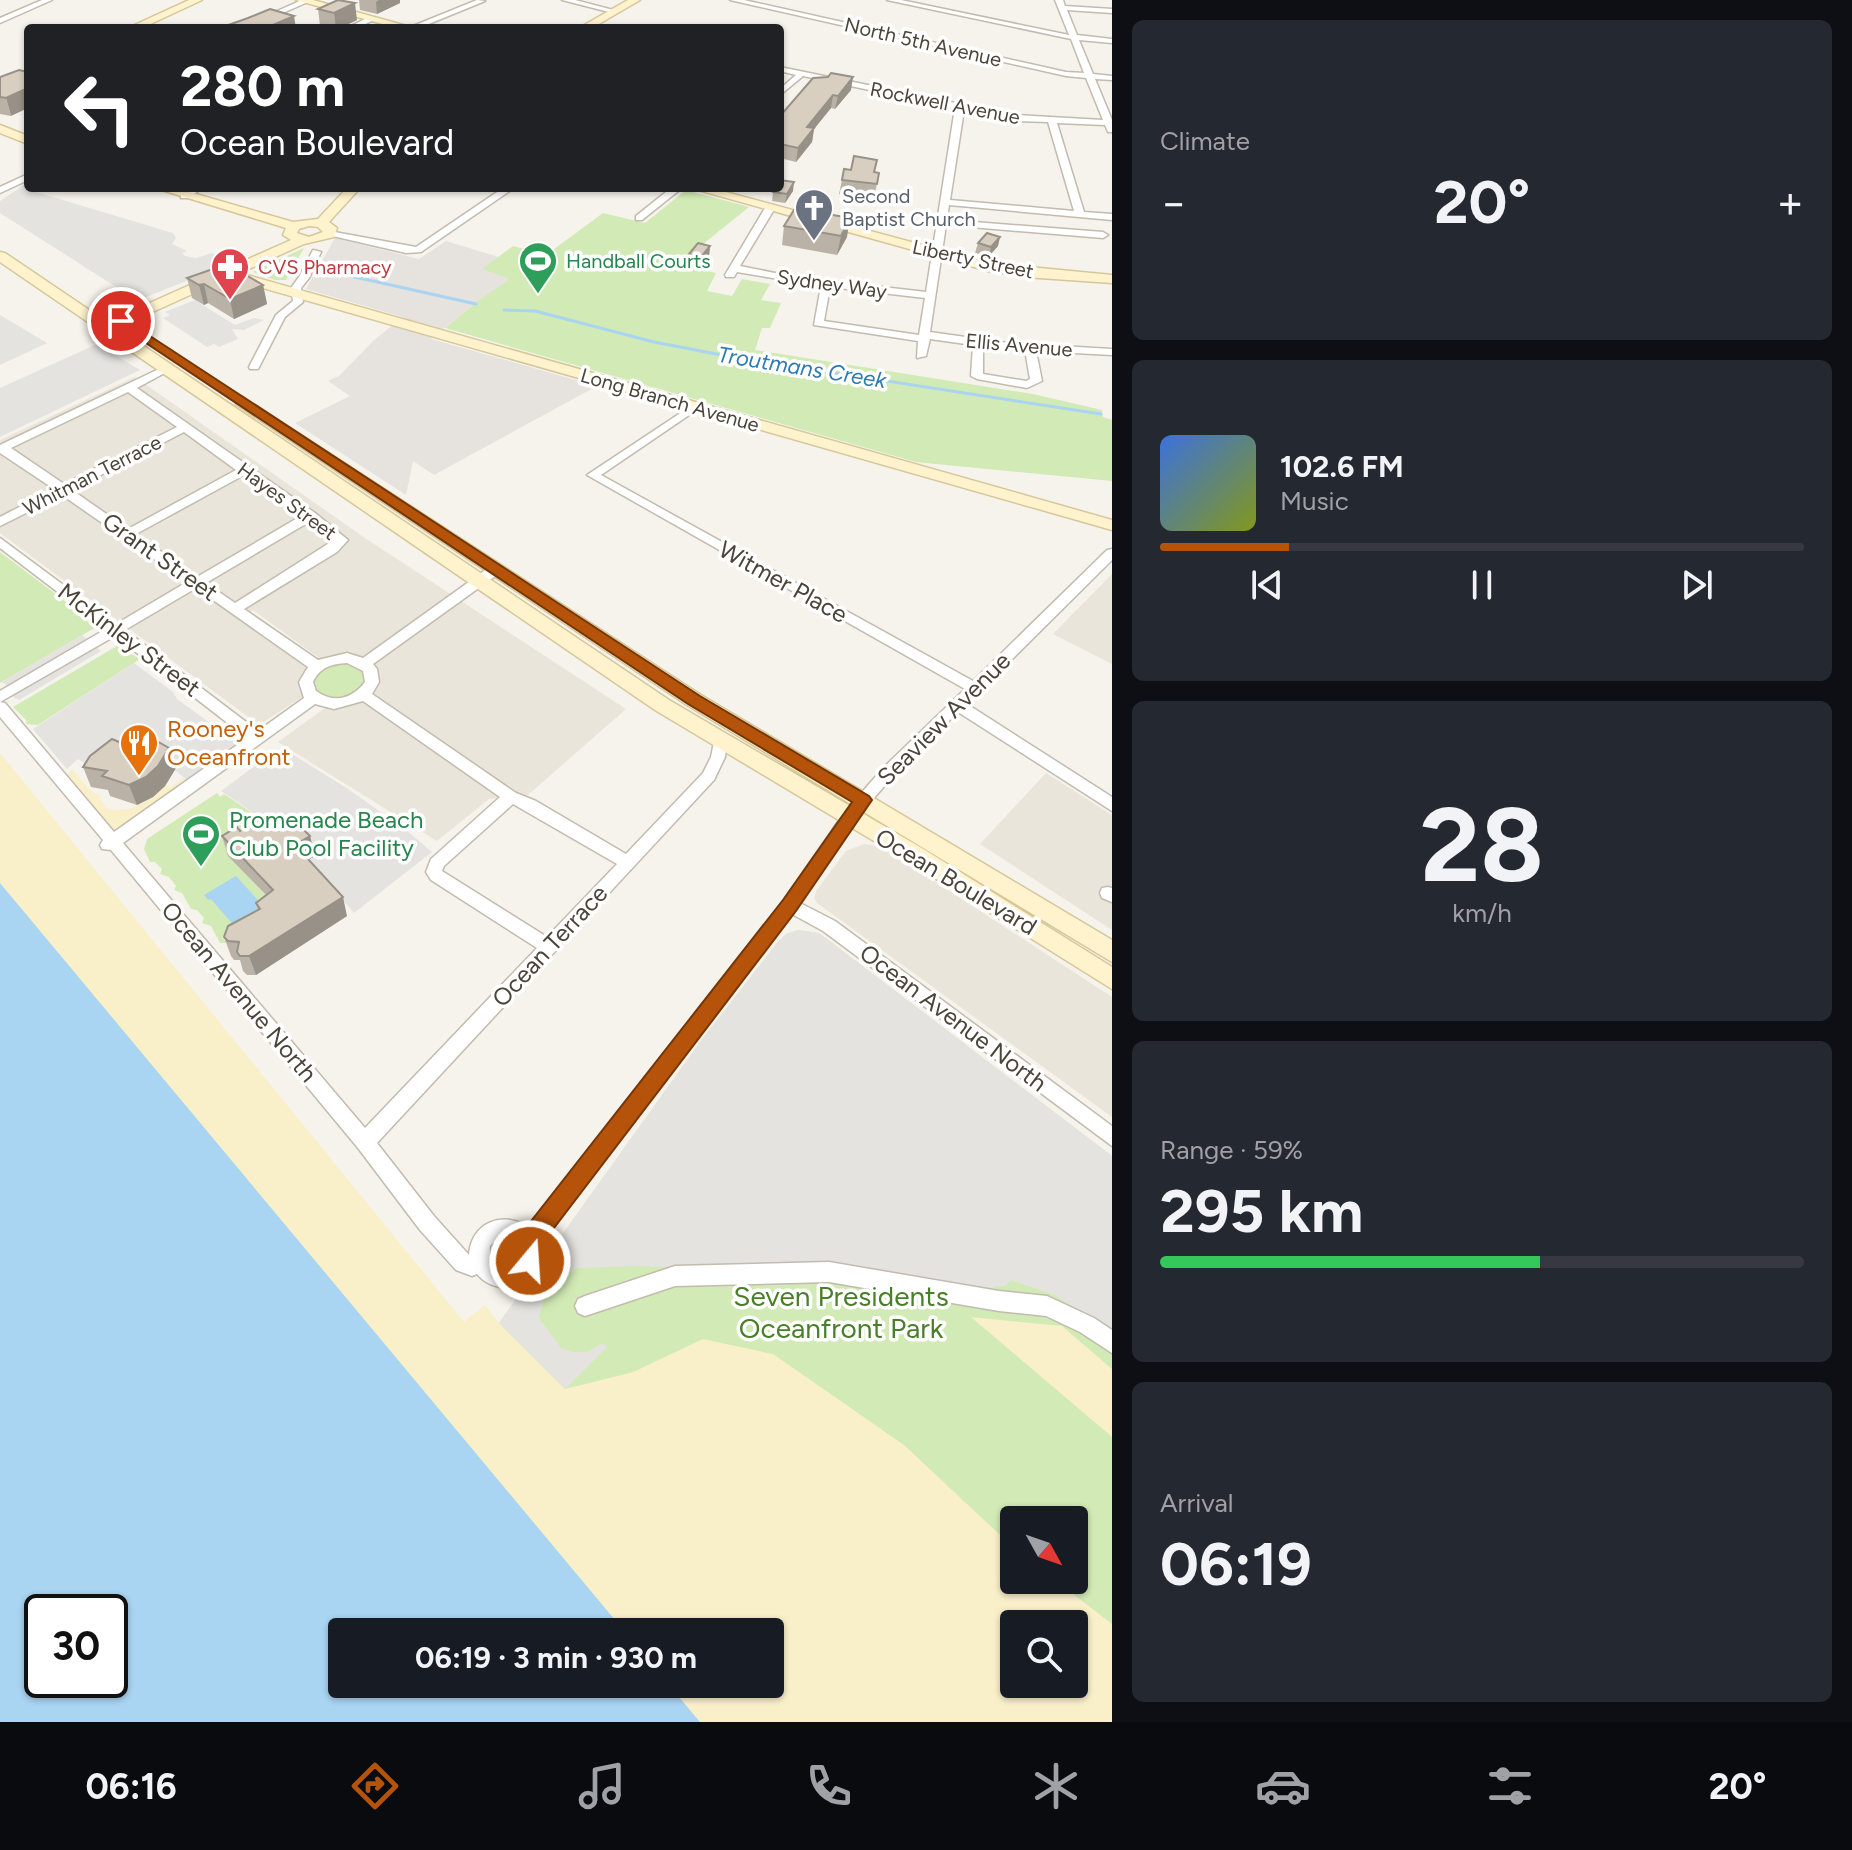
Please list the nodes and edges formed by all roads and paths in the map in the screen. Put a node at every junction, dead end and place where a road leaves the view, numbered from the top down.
1 (48, 0) edge
2 (197, 0) edge
3 (566, 0) edge
4 (635, 0) edge
5 (734, 0) edge
6 (891, 0) edge
7 (304, 1) edge
8 (481, 1) edge
9 (1060, 4) edge
10 (356, 5) edge
11 (342, 11) junction
12 (613, 11) junction
13 (1112, 11) edge
14 (372, 19) junction
15 (0, 21) edge
16 (142, 24) edge
17 (252, 24) edge
18 (360, 24) edge
19 (394, 24) edge
20 (421, 24) edge
21 (592, 24) edge
22 (1074, 39) junction
23 (1112, 41) edge
24 (784, 70) edge
25 (802, 73) junction
26 (1090, 78) junction
27 (1112, 78) edge
28 (784, 89) edge
29 (960, 106) junction
30 (1052, 120) junction
31 (1111, 126) edge
32 (0, 129) edge
33 (24, 138) edge
34 (24, 175) edge
35 (24, 176) edge
36 (0, 184) edge
37 (0, 190) edge
38 (172, 192) edge
39 (191, 192) edge
40 (351, 192) edge
41 (503, 192) edge
42 (672, 192) edge
43 (712, 192) edge
44 (184, 196) junction
45 (944, 202) junction
46 (770, 208) junction
47 (1112, 208) edge
48 (1015, 210) junction
49 (1080, 215) junction
50 (1112, 217) edge
51 (639, 218) dead end
52 (974, 225) dead end
53 (293, 226) junction
54 (325, 228) junction
55 (1016, 230) junction
56 (1103, 235) dead end
57 (0, 240) edge
58 (302, 240) junction
59 (316, 252) dead end
60 (937, 253) junction
61 (0, 256) edge
62 (228, 273) junction
63 (1112, 279) edge
64 (826, 284) junction
65 (297, 293) junction
66 (931, 296) junction
67 (113, 324) junction
68 (925, 337) junction
69 (978, 342) junction
70 (1030, 347) junction
71 (1112, 352) edge
72 (921, 356) dead end
73 (254, 367) dead end
74 (167, 369) junction
75 (129, 387) junction
76 (694, 407) junction
77 (185, 427) junction
78 (1, 448) edge
79 (245, 470) junction
80 (63, 490) junction
81 (311, 516) junction
82 (0, 522) edge
83 (1112, 525) edge
84 (127, 534) junction
85 (0, 542) edge
86 (1112, 553) edge
87 (487, 574) junction
88 (196, 582) junction
89 (235, 609) junction
90 (114, 629) junction
91 (364, 664) junction
92 (317, 666) junction
93 (975, 688) junction
94 (364, 695) junction
95 (0, 697) edge
96 (314, 698) junction
97 (958, 705) junction
98 (0, 707) edge
99 (257, 738) junction
100 (720, 741) junction
101 (511, 797) junction
102 (1112, 805) edge
103 (856, 808) junction
104 (110, 843) junction
105 (629, 863) junction
106 (790, 905) junction
107 (548, 946) junction
108 (1112, 952) edge
109 (1112, 979) edge
110 (1112, 1137) edge
111 (365, 1142) junction
112 (529, 1242) junction
113 (482, 1263) junction
114 (585, 1306) dead end
115 (1112, 1343) edge

1 - 15 street
2 - 16 main road
3 - 12 street
4 - 12 main road
5 - 26 street, North 5th Avenue
6 - 22 street
7 - 11 main road
7 - 17 street
8 - 20 street
9 - 13 street
9 - 22 street
10 - 11 street
11 - 14 main road
12 - 21 main road
14 - 18 street
14 - 19 main road
22 - 23 street
22 - 26 street
24 - 25 street, Rockwell Avenue
25 - 28 street
25 - 29 street, Rockwell Avenue
26 - 27 street, North 5th Avenue
26 - 31 street
29 - 30 street, Rockwell Avenue
29 - 45 street
30 - 31 street, Rockwell Avenue
30 - 49 street
32 - 33 main road
34 - 36 street
35 - 37 street
38 - 44 main road
39 - 44 street
40 - 54 main road
41 - 54 street
42 - 51 street
43 - 46 main road, Liberty Street
44 - 53 main road
45 - 48 street
45 - 60 street
46 - 60 main road, Liberty Street
46 - 64 street, Sydney Way
47 - 49 street
48 - 49 street
48 - 55 street
49 - 50 street
52 - 55 street
53 - 54 main road
53 - 58 main road
54 - 58 main road
55 - 56 street
57 - 67 main road, Ocean Boulevard
58 - 62 main road
59 - 65 street
60 - 63 main road, Liberty Street
60 - 66 street
61 - 67 main road, Ocean Boulevard
62 - 65 main road, Long Branch Avenue
62 - 67 main road
64 - 66 street, Sydney Way
64 - 68 street, Ellis Avenue
65 - 73 street
65 - 76 main road, Long Branch Avenue
66 - 68 street
67 - 74 main road, Ocean Boulevard
67 - 87 main road, Ocean Boulevard
68 - 69 street, Ellis Avenue
68 - 72 street
69 - 70 street, Ellis Avenue
69 - 70 street
70 - 71 street, Ellis Avenue
74 - 75 street
74 - 87 main road, Ocean Boulevard
75 - 77 street, Hayes Street
75 - 78 street
76 - 83 main road, Long Branch Avenue
76 - 93 street, Witmer Place
77 - 79 street, Hayes Street
77 - 80 street, Whitman Terrace
78 - 80 street, Grant Street
79 - 81 street, Hayes Street
79 - 84 street
80 - 82 street, Whitman Terrace
80 - 84 street, Grant Street
81 - 88 street
81 - 89 street, Hayes Street
84 - 88 street, Grant Street
85 - 90 street, McKinley Street
86 - 93 street, Seaview Avenue
87 - 91 street
87 - 100 main road, Ocean Boulevard
87 - 103 main road, Ocean Boulevard
88 - 89 street, Grant Street
88 - 90 street
89 - 92 street, Grant Street
90 - 95 street
90 - 99 street, McKinley Street
91 - 92 street
91 - 94 street
92 - 96 street
93 - 97 street, Seaview Avenue
94 - 96 street
94 - 101 street
96 - 99 street
97 - 102 street
97 - 103 street, Seaview Avenue
98 - 104 street, Ocean Avenue North
99 - 104 street
100 - 103 main road, Ocean Boulevard
100 - 105 street, Ocean Terrace
101 - 105 street
101 - 107 street
103 - 106 street, Seaview Avenue
103 - 108 main road, Ocean Boulevard
103 - 109 main road, Ocean Boulevard
104 - 111 street, Ocean Avenue North
105 - 107 street, Ocean Terrace
106 - 110 street, Ocean Avenue North
106 - 112 street, Seaview Avenue
107 - 111 street, Ocean Terrace
111 - 113 street, Ocean Avenue North
112 - 113 street
112 - 113 street, Ocean Avenue North
114 - 115 street

